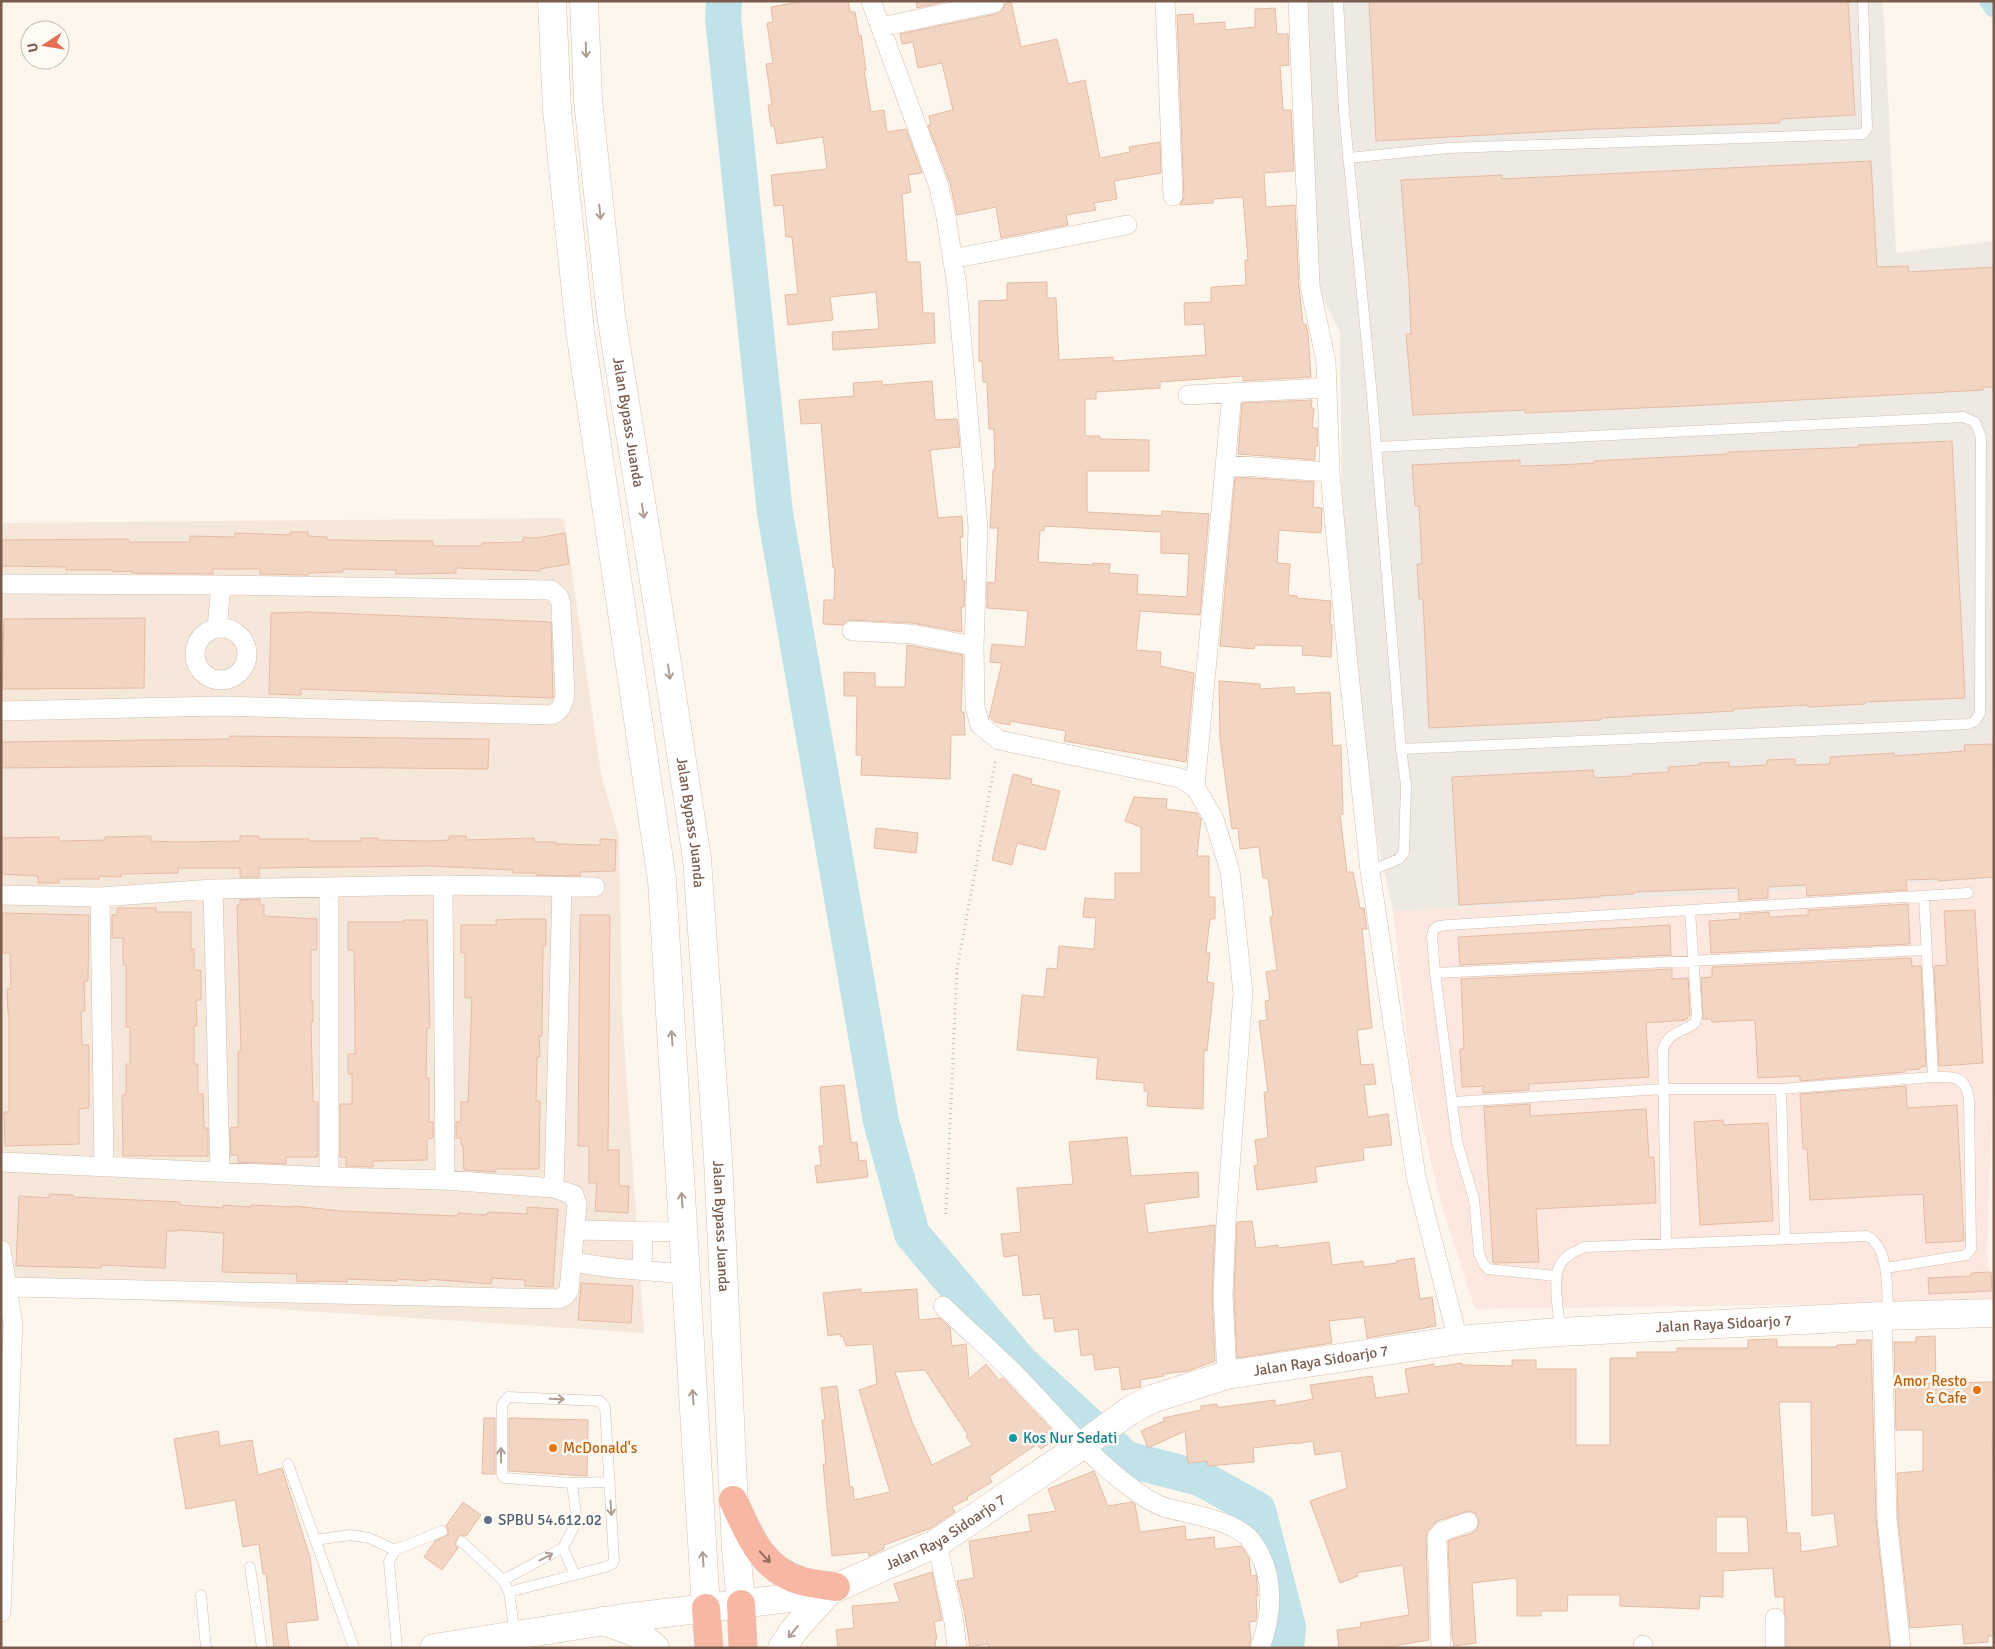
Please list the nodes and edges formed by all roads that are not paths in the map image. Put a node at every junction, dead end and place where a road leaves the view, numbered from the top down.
1 (552, 1) edge
2 (584, 1) edge
3 (871, 1) edge
4 (1165, 1) edge
5 (1298, 1) edge
6 (1338, 1) edge
7 (1863, 1) edge
8 (994, 3) dead end
9 (880, 27) junction
10 (1348, 158) junction
11 (1173, 196) dead end
12 (1127, 225) dead end
13 (952, 259) junction
14 (1325, 388) junction
15 (1232, 393) junction
16 (1188, 395) dead end
17 (1377, 447) junction
18 (1226, 466) junction
19 (1330, 472) junction
20 (1, 584) edge
21 (221, 584) junction
22 (217, 628) junction
23 (852, 631) dead end
24 (974, 646) junction
25 (221, 680) junction
26 (220, 706) junction
27 (1, 712) edge
28 (1401, 749) junction
29 (1195, 787) junction
30 (1370, 871) junction
31 (443, 886) junction
32 (562, 886) junction
33 (595, 887) dead end
34 (329, 888) junction
35 (213, 889) junction
36 (1968, 893) dead end
37 (1, 895) edge
38 (1924, 896) junction
39 (100, 897) junction
40 (1690, 911) junction
41 (1925, 950) junction
42 (1694, 961) junction
43 (1435, 973) junction
44 (1933, 1077) junction
45 (1663, 1089) junction
46 (1781, 1089) junction
47 (1452, 1102) junction
48 (1, 1162) edge
49 (104, 1166) junction
50 (220, 1171) junction
51 (329, 1177) junction
52 (445, 1180) junction
53 (554, 1188) junction
54 (576, 1230) junction
55 (643, 1231) junction
56 (684, 1232) junction
57 (1785, 1238) junction
58 (1666, 1243) junction
59 (1, 1250) edge
60 (572, 1262) junction
61 (1886, 1268) junction
62 (642, 1270) junction
63 (685, 1274) junction
64 (1556, 1276) junction
65 (9, 1287) junction
66 (943, 1306) dead end
67 (1994, 1313) edge
68 (1885, 1316) junction
69 (1560, 1332) junction
70 (1458, 1340) junction
71 (1227, 1374) junction
72 (1084, 1444) junction
73 (288, 1464) dead end
74 (610, 1482) junction
75 (572, 1483) junction
76 (733, 1500) junction
77 (1468, 1522) dead end
78 (442, 1531) dead end
79 (315, 1540) junction
80 (462, 1542) dead end
81 (937, 1542) junction
82 (563, 1548) junction
83 (395, 1550) junction
84 (250, 1567) dead end
85 (575, 1575) junction
86 (503, 1580) junction
87 (833, 1589) junction
88 (509, 1592) junction
89 (201, 1595) dead end
90 (741, 1604) junction
91 (706, 1608) junction
92 (1, 1612) edge
93 (1775, 1618) dead end
94 (604, 1621) junction
95 (561, 1638) edge
96 (508, 1639) edge
97 (206, 1648) edge
98 (262, 1648) edge
99 (354, 1648) edge
100 (397, 1648) edge
101 (434, 1648) edge
102 (655, 1648) edge
103 (710, 1648) edge
104 (743, 1648) edge
105 (782, 1648) edge
106 (957, 1648) edge
107 (1260, 1648) edge
108 (1441, 1648) edge
109 (1775, 1648) edge
110 (1901, 1648) edge

56 -> 1 main road
2 -> 76 main road, Jalan Bypass Juanda
3 - 9 street
4 - 11 street
5 - 14 street
6 - 10 lane
7 - 10 lane
8 - 9 street
9 - 13 street
10 - 17 lane
12 - 13 street
13 - 24 street
14 - 15 street
14 - 19 street
15 - 16 street
15 - 18 street
17 - 28 lane
17 - 28 lane
18 - 19 street
18 - 29 street
19 - 30 street
20 - 21 street
21 - 22 street
21 - 26 street
22 - 25 street
22 - 25 street
23 - 24 street
24 - 29 street
25 - 26 street
26 - 27 street
28 - 30 lane
29 - 71 street
30 - 70 street
31 - 32 street
31 - 34 street
31 - 52 street
32 - 33 street
32 - 53 street
34 - 35 street
34 - 51 street
35 - 39 street
35 - 50 street
36 - 38 lane
37 - 39 street
38 - 40 lane
38 - 41 lane
39 - 49 street
40 - 42 lane
40 - 43 lane
41 - 42 lane
41 - 44 lane
42 - 43 lane
42 - 45 lane
43 - 47 lane
44 - 46 lane
44 - 61 lane
45 - 46 lane
45 - 47 lane
45 - 58 lane
46 - 57 lane
47 - 64 lane
48 - 49 street
49 - 50 street
50 - 51 street
51 - 52 street
52 - 53 street
53 - 54 street
54 - 55 street
54 - 60 street
55 - 56 street
55 - 62 street
56 - 63 main road
57 - 58 lane
57 - 61 lane
58 - 64 lane
59 - 65 street
60 - 62 street
60 - 65 street
61 - 68 lane
62 - 63 street
91 -> 63 main road
64 - 69 lane
65 - 92 street
66 - 72 street
67 - 68 main road, Jalan Raya Sidoarjo 7
68 - 69 main road, Jalan Raya Sidoarjo 7
68 - 110 street
69 - 70 main road, Jalan Raya Sidoarjo 7
70 - 71 main road, Jalan Raya Sidoarjo 7
71 - 72 main road, Jalan Raya Sidoarjo 7
72 - 81 main road, Jalan Raya Sidoarjo 7
72 - 107 street
73 - 79 lane
74 - 75 lane
75 -> 74 lane
74 -> 85 lane
75 - 82 lane
76 -> 87 highway
76 - 90 main road, Jalan Bypass Juanda
77 - 108 street
78 - 83 lane
79 - 83 lane
79 - 99 lane
80 - 86 lane
81 - 87 main road, Jalan Raya Sidoarjo 7
81 - 106 street
82 - 85 lane
86 -> 82 lane
83 - 100 lane
84 - 98 lane
85 - 88 lane
86 - 88 lane
87 - 90 main road, Jalan Raya Sidoarjo 7
87 -> 105 main road
88 - 96 lane
89 - 97 lane
90 - 91 main road, Jalan Raya Sidoarjo 7
90 - 104 highway, Jalan Bypass Juanda
91 - 94 main road, Jalan Raya Sidoarjo 7
91 - 103 highway
93 - 109 street
94 - 95 main road, Jalan Raya Sidoarjo 7
94 - 102 main road
95 - 96 main road, Jalan Raya Sidoarjo 7
96 - 101 main road, Jalan Raya Sidoarjo 7

